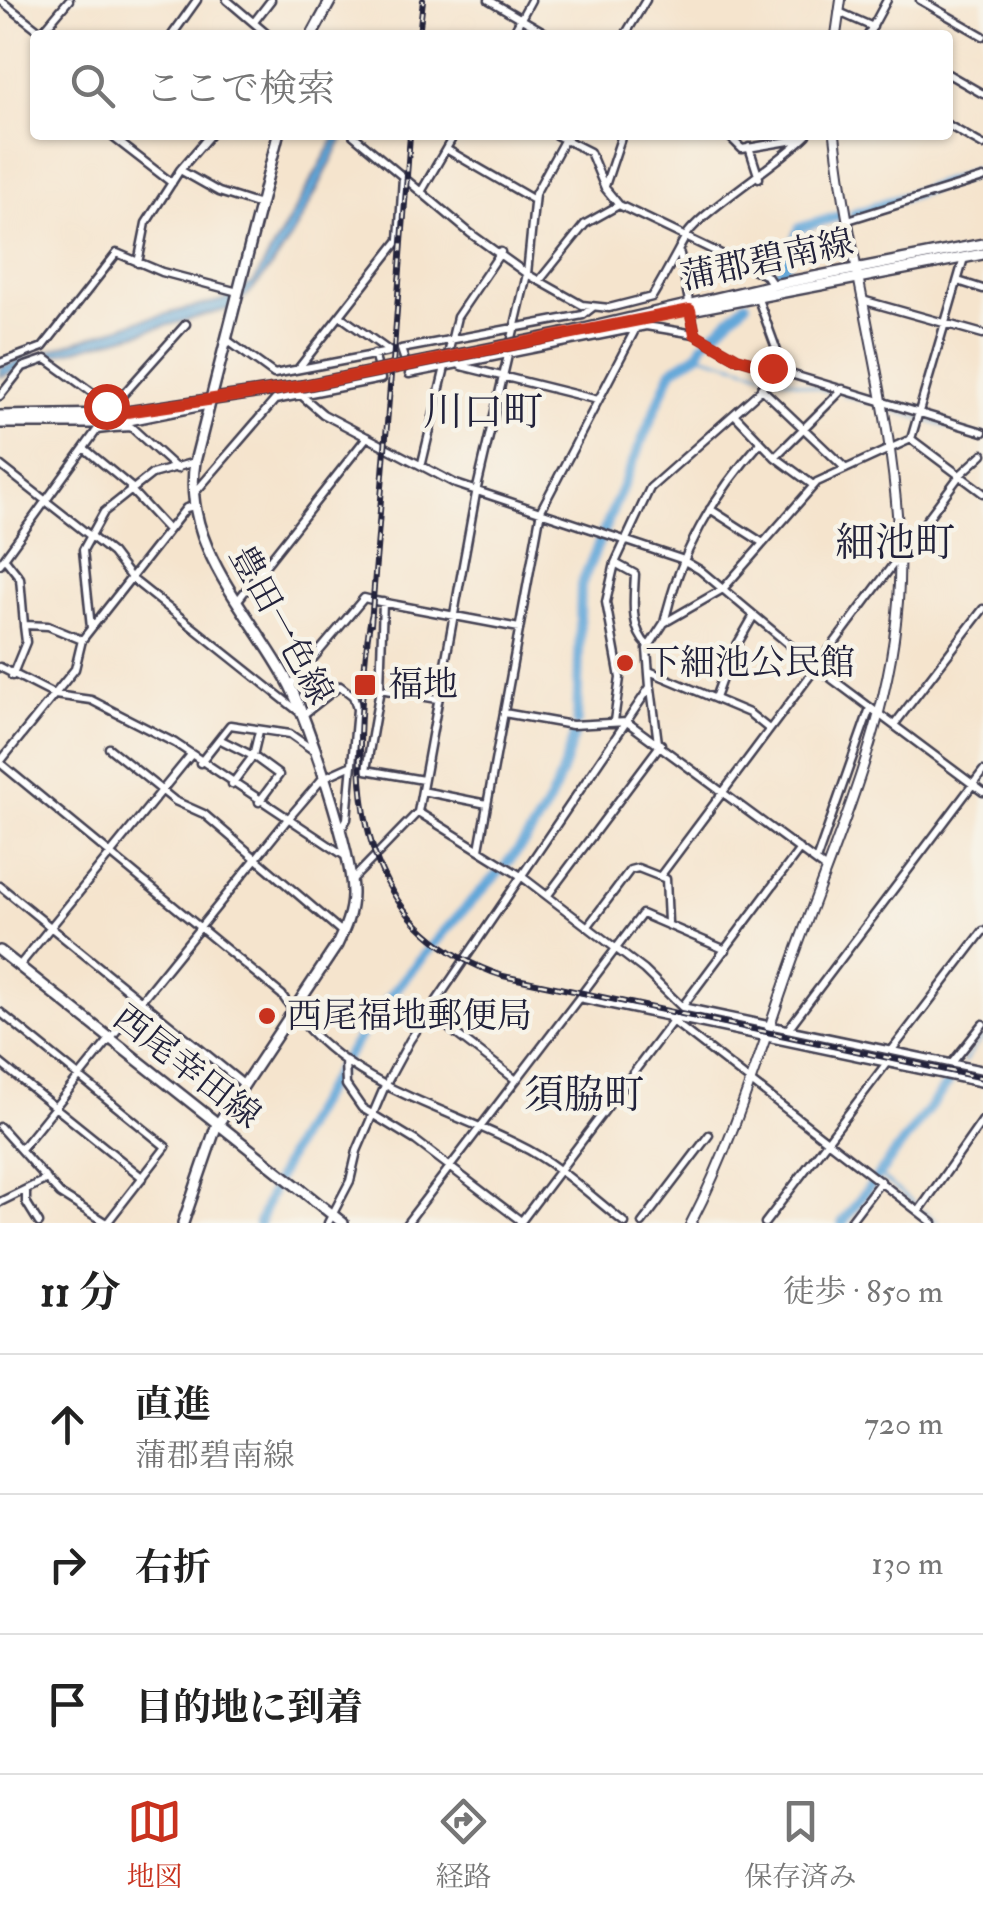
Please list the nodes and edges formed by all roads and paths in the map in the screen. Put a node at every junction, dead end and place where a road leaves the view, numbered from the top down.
1 (0, 0) edge
2 (69, 0) edge
3 (198, 0) edge
4 (227, 0) edge
5 (271, 0) edge
6 (331, 0) edge
7 (489, 0) edge
8 (532, 0) edge
9 (646, 0) edge
10 (841, 0) edge
11 (887, 0) edge
12 (920, 0) edge
13 (839, 12) junction
14 (521, 19) junction
15 (254, 22) junction
16 (39, 30) edge
17 (47, 30) edge
18 (176, 30) edge
19 (263, 30) edge
20 (315, 30) edge
21 (515, 30) edge
22 (541, 30) edge
23 (629, 30) edge
24 (837, 30) edge
25 (870, 30) edge
26 (874, 30) edge
27 (983, 36) edge
28 (953, 77) edge
29 (983, 94) edge
30 (953, 129) edge
31 (116, 140) edge
32 (206, 140) edge
33 (277, 140) edge
34 (359, 140) edge
35 (451, 140) edge
36 (560, 140) edge
37 (569, 140) edge
38 (620, 140) edge
39 (732, 140) edge
40 (788, 140) edge
41 (802, 140) edge
42 (836, 140) edge
43 (983, 144) edge
44 (749, 147) junction
45 (446, 149) junction
46 (180, 170) junction
47 (404, 177) junction
48 (759, 178) junction
49 (983, 178) edge
50 (172, 183) junction
51 (605, 188) junction
52 (421, 192) junction
53 (535, 201) junction
54 (619, 204) junction
55 (260, 205) junction
56 (848, 220) junction
57 (687, 234) junction
58 (983, 244) edge
59 (500, 252) junction
60 (680, 254) junction
61 (983, 254) edge
62 (964, 258) junction
63 (138, 264) junction
64 (857, 273) junction
65 (526, 274) junction
66 (540, 280) junction
67 (958, 281) junction
68 (773, 285) junction
69 (983, 289) edge
70 (238, 292) junction
71 (758, 298) junction
72 (862, 300) junction
73 (592, 308) junction
74 (690, 308) junction
75 (340, 316) junction
76 (944, 323) junction
77 (186, 324) dead end
78 (513, 329) junction
79 (636, 329) junction
80 (695, 334) junction
81 (983, 334) edge
82 (228, 340) junction
83 (450, 341) junction
84 (374, 354) junction
85 (507, 354) junction
86 (405, 361) dead end
87 (0, 363) edge
88 (455, 364) junction
89 (444, 366) junction
90 (298, 369) junction
91 (770, 372) junction
92 (409, 374) dead end
93 (502, 376) junction
94 (762, 388) junction
95 (302, 390) junction
96 (840, 392) junction
97 (0, 396) edge
98 (598, 400) junction
99 (879, 400) junction
100 (210, 402) junction
101 (918, 415) junction
102 (0, 416) edge
103 (736, 416) junction
104 (113, 418) junction
105 (0, 423) edge
106 (800, 428) junction
107 (983, 432) edge
108 (367, 436) junction
109 (911, 438) junction
110 (760, 443) junction
111 (84, 448) junction
112 (888, 450) junction
113 (983, 454) edge
114 (776, 457) junction
115 (194, 462) junction
116 (422, 463) junction
117 (0, 465) edge
118 (177, 469) junction
119 (846, 469) junction
120 (960, 475) junction
121 (813, 485) junction
122 (130, 488) junction
123 (478, 488) junction
124 (983, 492) edge
125 (193, 500) junction
126 (44, 501) junction
127 (710, 508) junction
128 (541, 510) junction
129 (168, 530) junction
130 (90, 536) junction
131 (623, 541) junction
132 (763, 543) junction
133 (899, 556) junction
134 (681, 559) junction
135 (2, 562) edge
136 (616, 563) junction
137 (131, 578) junction
138 (723, 589) junction
139 (238, 600) junction
140 (376, 601) junction
141 (983, 609) edge
142 (453, 616) junction
143 (753, 616) junction
144 (664, 623) junction
145 (24, 625) junction
146 (91, 628) junction
147 (519, 628) junction
148 (82, 640) junction
149 (648, 646) junction
150 (0, 667) edge
151 (816, 667) junction
152 (649, 671) junction
153 (12, 676) junction
154 (290, 686) junction
155 (380, 688) junction
156 (650, 688) junction
157 (55, 695) junction
158 (715, 698) junction
159 (436, 699) junction
160 (870, 708) junction
161 (504, 713) junction
162 (303, 714) junction
163 (880, 716) junction
164 (614, 721) junction
165 (627, 722) junction
166 (894, 725) junction
167 (769, 729) junction
168 (259, 731) junction
169 (219, 739) junction
170 (660, 744) junction
171 (109, 748) dead end
172 (313, 750) junction
173 (190, 756) junction
174 (253, 756) junction
175 (0, 762) edge
176 (200, 762) junction
177 (359, 768) junction
178 (983, 771) edge
179 (323, 778) junction
180 (424, 780) junction
181 (232, 784) junction
182 (973, 784) junction
183 (162, 790) junction
184 (422, 791) junction
185 (722, 791) junction
186 (983, 792) edge
187 (259, 802) junction
188 (487, 804) junction
189 (418, 812) junction
190 (286, 820) junction
191 (339, 832) junction
192 (479, 849) junction
193 (800, 849) junction
194 (111, 853) junction
195 (344, 856) junction
196 (257, 857) junction
197 (816, 862) junction
198 (826, 868) junction
199 (661, 874) junction
200 (521, 876) junction
201 (351, 881) junction
202 (0, 886) edge
203 (547, 896) junction
204 (668, 922) junction
205 (588, 926) junction
206 (51, 927) junction
207 (200, 928) junction
208 (983, 931) edge
209 (343, 933) junction
210 (617, 949) junction
211 (726, 950) junction
212 (0, 951) edge
213 (19, 966) junction
214 (584, 992) dead end
215 (140, 1000) junction
216 (682, 1007) junction
217 (292, 1010) junction
218 (0, 1012) edge
219 (429, 1013) junction
220 (671, 1021) junction
221 (983, 1024) edge
222 (770, 1025) junction
223 (788, 1029) junction
224 (765, 1039) junction
225 (108, 1041) junction
226 (892, 1050) junction
227 (346, 1060) junction
228 (0, 1063) edge
229 (886, 1064) junction
230 (952, 1064) junction
231 (983, 1070) edge
232 (80, 1077) junction
233 (516, 1080) junction
234 (750, 1082) junction
235 (242, 1083) junction
236 (983, 1083) edge
237 (384, 1088) junction
238 (56, 1107) junction
239 (373, 1117) junction
240 (983, 1120) edge
241 (0, 1126) edge
242 (478, 1126) junction
243 (216, 1127) junction
244 (709, 1135) dead end
245 (827, 1140) junction
246 (21, 1150) junction
247 (450, 1166) junction
248 (558, 1172) junction
249 (142, 1178) junction
250 (47, 1179) junction
251 (881, 1181) junction
252 (26, 1190) junction
253 (0, 1202) edge
254 (919, 1210) junction
255 (330, 1219) edge
256 (520, 1222) edge
257 (39, 1223) edge
258 (106, 1223) edge
259 (183, 1223) edge
260 (343, 1223) edge
261 (407, 1223) edge
262 (625, 1223) edge
263 (642, 1223) edge
264 (691, 1223) edge
265 (765, 1223) edge
266 (849, 1223) edge
267 (933, 1223) edge

1 - 16 street
2 - 17 street
3 - 18 street
4 - 15 street
5 - 15 street
6 - 20 main road
7 - 14 street
8 - 14 street
9 - 23 street
10 - 13 street
11 - 26 street
12 - 27 street
13 - 24 street
13 - 25 street
14 - 21 street
14 - 22 street
15 - 19 street
28 - 29 street
30 - 43 street
31 - 50 street
32 - 46 street
33 - 55 main road, 豊田一色線
34 - 47 street
35 - 45 street
36 - 53 street
37 - 51 street
38 - 51 street
39 - 44 street
40 - 44 street
41 - 48 street
42 - 56 street
44 - 48 street
45 - 52 street
45 - 53 street
46 - 50 street
46 - 55 street
47 - 52 street
47 - 75 street
48 - 57 street
49 - 56 street
50 - 63 street
51 - 54 street
52 - 59 street
53 - 65 street
54 - 57 street
54 - 66 street
55 - 70 main road, 豊田一色線
56 - 64 street
57 - 60 street
57 - 68 street
58 - 64 main road, 蒲郡碧南線
59 - 65 street
59 - 83 street
60 - 73 street
60 - 74 street
61 - 62 main road, 蒲郡碧南線
62 - 64 main road, 蒲郡碧南線
62 - 67 street
63 - 70 street
63 - 87 street
64 - 68 main road, 蒲郡碧南線
64 - 71 main road, 蒲郡碧南線
64 - 72 street
65 - 66 street
65 - 78 street
66 - 73 street
67 - 69 street
67 - 76 street
68 - 74 main road, 蒲郡碧南線
70 - 82 main road, 豊田一色線
71 - 74 main road, 蒲郡碧南線
71 - 91 street
72 - 76 street
72 - 99 street
73 - 78 street
74 - 80 street
74 - 95 main road, 蒲郡碧南線, bridge
75 - 84 street
75 - 90 street
76 - 81 street
76 - 101 street
77 - 104 street
78 - 83 street
78 - 85 street
79 - 80 street
79 - 85 street
79 - 98 street
80 - 91 street
82 - 90 street
82 - 100 main road, 豊田一色線
83 - 86 street
83 - 89 street
84 - 90 street
84 - 95 street
85 - 88 street
85 - 93 street
88 - 89 street
88 - 93 street
89 - 92 street
89 - 116 street
91 - 94 street
91 - 96 street
93 - 98 street
93 - 123 street
94 - 103 street
94 - 106 street
95 - 100 main road, 蒲郡碧南線
95 - 108 street
95 - 125 street
96 - 99 street
96 - 106 street
97 - 104 street
98 - 128 street
99 - 101 street
99 - 112 street
100 - 104 main road, 蒲郡碧南線
100 - 115 main road, 豊田一色線
101 - 107 street
101 - 109 street
102 - 104 main road, 蒲郡碧南線
103 - 110 street
103 - 131 street
104 - 105 main road, 蒲郡碧南線
104 - 111 street
104 - 118 street
106 - 114 street
106 - 119 street
108 - 116 street
108 - 139 street
109 - 112 street
109 - 120 street
110 - 114 street
110 - 127 street
111 - 122 street
111 - 126 street
112 - 119 street
112 - 133 street
113 - 120 street
114 - 121 street
115 - 118 street
115 - 125 main road, 豊田一色線
116 - 123 street
117 - 126 street
118 - 122 street
119 - 121 street
120 - 124 street
120 - 133 street
121 - 132 street
122 - 129 street
122 - 130 street
123 - 128 street
123 - 142 street
125 - 129 street
125 - 139 main road, 豊田一色線
126 - 130 street
126 - 135 street
127 - 132 street
127 - 134 street
128 - 131 street
128 - 147 street
129 - 137 street
130 - 137 street
130 - 146 street
131 - 134 street
131 - 136 street
132 - 138 street
133 - 151 street
133 - 163 street
134 - 138 street
134 - 144 street
135 - 145 street
136 - 149 street
136 - 164 street
137 - 146 street
137 - 162 street
138 - 143 street
138 - 144 street
139 - 154 main road, 豊田一色線
140 - 142 street
140 - 154 street
140 - 155 street
141 - 166 street
142 - 147 street
142 - 159 street
143 - 151 street
143 - 158 street
144 - 149 street
145 - 148 street
145 - 153 street
146 - 148 street
147 - 161 street
148 - 157 street
149 - 152 street
150 - 153 street
151 - 160 street
151 - 167 street
152 - 156 street
152 - 158 street
153 - 157 street
154 - 162 main road, 豊田一色線
155 - 159 street
155 - 177 street
156 - 165 street
156 - 170 street
157 - 173 street
157 - 175 street
158 - 167 street
159 - 180 street
160 - 163 street
160 - 197 street
161 - 164 street
161 - 188 street
162 - 172 main road, 豊田一色線
162 - 177 street
163 - 166 street
163 - 198 street
164 - 165 street
165 - 170 street
165 - 200 street
166 - 182 street
167 - 185 street
168 - 169 street
168 - 172 street
168 - 174 street
169 - 174 street
169 - 176 street
170 - 185 street
170 - 203 street
171 - 183 street
172 - 179 main road, 豊田一色線
173 - 176 street
173 - 183 street
174 - 181 street
174 - 187 street
175 - 194 street
176 - 181 street
177 - 179 street
177 - 180 street
177 - 191 street
178 - 182 street
179 - 190 street
179 - 191 main road, 豊田一色線
180 - 184 street
181 - 187 street
182 - 186 street
182 - 223 street
183 - 194 street
183 - 196 street
184 - 188 street
184 - 189 street
185 - 193 street
185 - 199 street
187 - 190 street
188 - 192 street
189 - 192 street
189 - 201 street
190 - 195 street
190 - 196 street
191 - 195 main road, 豊田一色線
192 - 200 street
193 - 197 street
193 - 211 street
194 - 206 street
194 - 207 street
195 - 201 main road, 豊田一色線
196 - 207 street
196 - 209 street
197 - 198 street
198 - 222 street
199 - 204 street
199 - 205 street
200 - 203 street
200 - 219 street
201 - 209 main road, 豊田一色線
202 - 206 street
203 - 205 street
204 - 210 street
204 - 211 street
205 - 210 street
206 - 213 street
206 - 215 street
207 - 215 street
207 - 217 street
208 - 226 street
209 - 217 main road, 豊田一色線
210 - 214 street
210 - 216 street
211 - 216 street
212 - 213 main road, 西尾幸田線
213 - 225 main road, 西尾幸田線
215 - 225 street
215 - 235 street
216 - 222 street
217 - 227 street
217 - 235 main road, 豊田一色線
218 - 232 street
219 - 233 street
219 - 237 street
220 - 224 street
220 - 233 street
220 - 234 street
220 - 248 street
221 - 230 street
222 - 223 street
222 - 224 street
223 - 226 street
224 - 229 street
224 - 234 street
225 - 232 street
225 - 243 main road, 西尾幸田線
226 - 230 street
227 - 237 street
227 - 239 street
228 - 238 street
229 - 236 street
229 - 245 street
230 - 231 street
232 - 238 street
232 - 249 street
233 - 242 street
234 - 245 street
234 - 264 street
235 - 243 main road, 豊田一色線
237 - 239 street
237 - 242 street
238 - 246 street
238 - 249 street
239 - 247 street
239 - 255 street
240 - 254 street
241 - 246 street
242 - 247 street
242 - 248 street
243 - 255 main road, 西尾幸田線
243 - 259 main road, 豊田一色線
244 - 263 street
245 - 251 street
245 - 265 street
246 - 250 street
247 - 256 street
247 - 261 street
248 - 256 street
248 - 262 street
249 - 258 street
250 - 252 street
250 - 258 street
251 - 254 street
251 - 266 street
252 - 253 street
252 - 257 street
254 - 267 street
255 - 260 main road, 西尾幸田線

